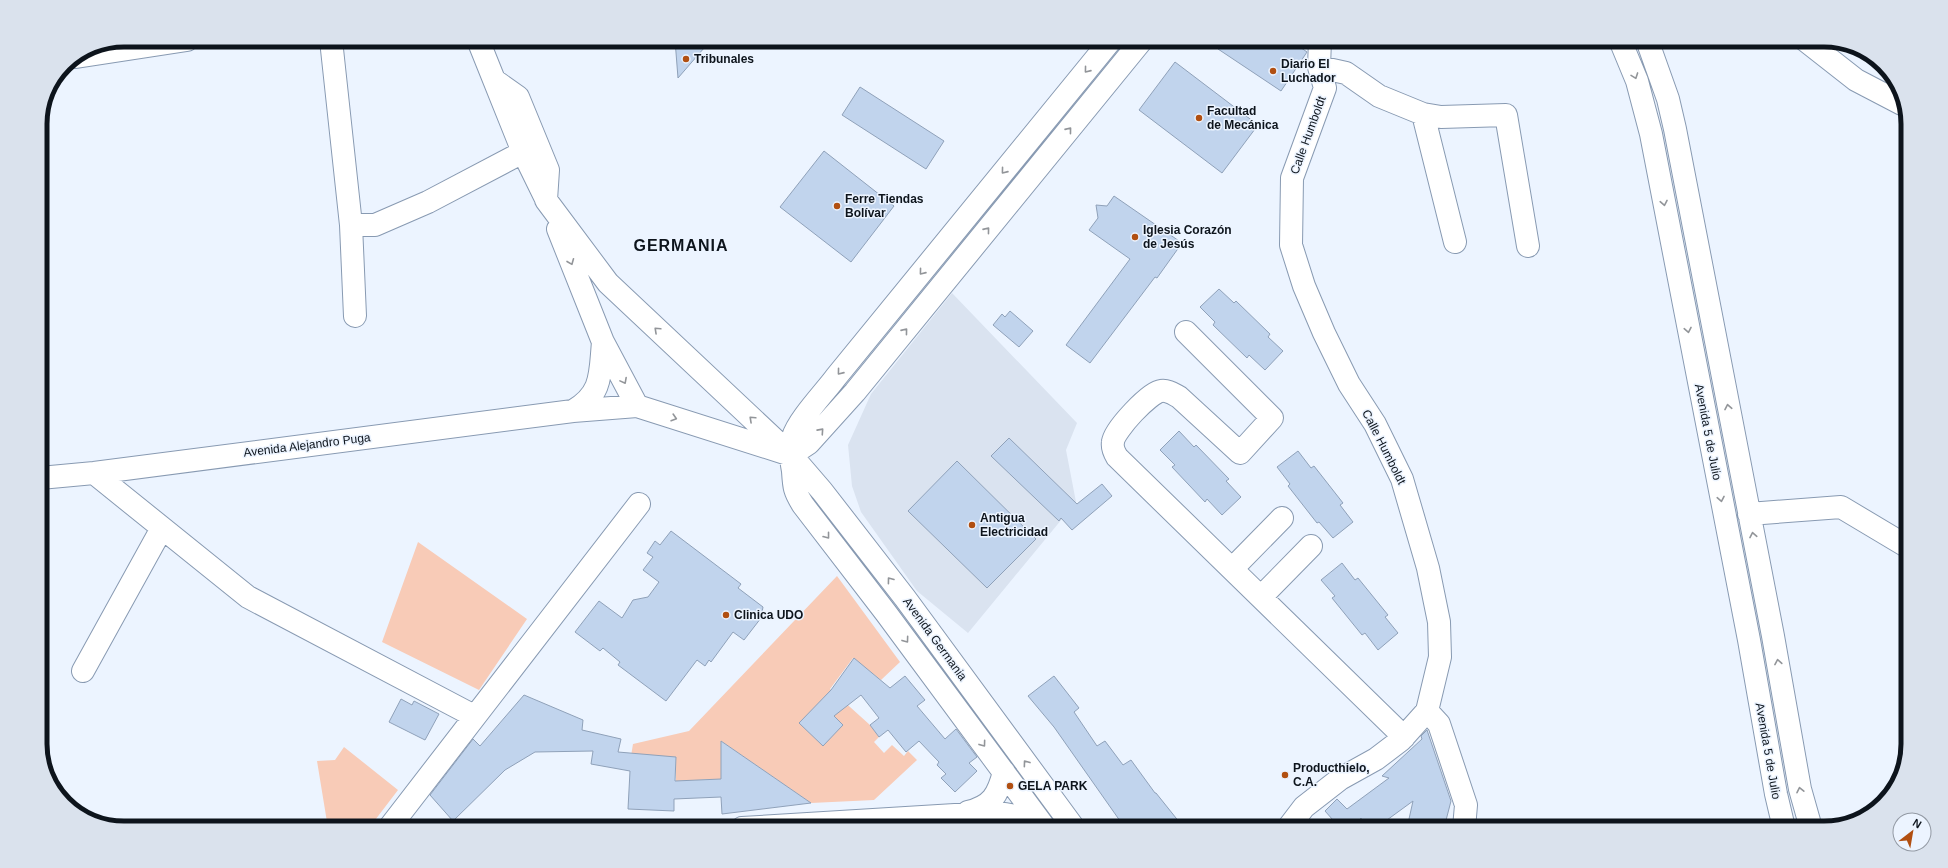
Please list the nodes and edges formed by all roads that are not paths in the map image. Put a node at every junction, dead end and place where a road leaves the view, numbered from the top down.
1 (141, 47) edge
2 (332, 47) edge
3 (481, 47) edge
4 (1105, 47) edge
5 (1136, 47) edge
6 (1320, 47) edge
7 (1623, 47) edge
8 (1650, 47) edge
9 (1814, 47) edge
10 (91, 55) edge
11 (1320, 67) junction
12 (494, 80) junction
13 (1898, 102) edge
14 (1423, 114) junction
15 (523, 152) junction
16 (546, 200) junction
17 (350, 225) junction
18 (1455, 242) dead end
19 (1528, 246) dead end
20 (355, 316) dead end
21 (1186, 332) dead end
22 (603, 342) junction
23 (637, 406) junction
24 (573, 411) junction
25 (791, 455) junction
26 (94, 473) junction
27 (47, 477) edge
28 (639, 504) dead end
29 (1749, 514) junction
30 (1282, 518) dead end
31 (162, 528) junction
32 (1901, 543) edge
33 (1311, 546) dead end
34 (1232, 569) junction
35 (1261, 597) junction
36 (83, 671) dead end
37 (1427, 711) junction
38 (474, 716) junction
39 (1404, 737) junction
40 (1004, 772) junction
41 (956, 815) junction
42 (394, 821) edge
43 (857, 821) edge
44 (1032, 821) edge
45 (1040, 821) edge
46 (1069, 821) edge
47 (1293, 821) edge
48 (1465, 821) edge
49 (1782, 821) edge
50 (1808, 821) edge

1 - 10 street
2 - 17 street
3 - 12 street
4 -> 25 street, Avenida Germania
25 -> 5 street
6 - 11 street, Calle Humboldt
7 -> 49 street, Avenida 5 de Julio
29 -> 8 street, Avenida 5 de Julio
9 - 13 street
11 - 14 street
11 - 37 street, Calle Humboldt
12 - 15 street
12 - 16 street
14 - 18 street
14 - 19 street
15 - 16 street
15 - 17 street
16 -> 22 street
25 -> 16 street, Avenida Germania
17 - 20 street
21 - 34 street
22 -> 23 street
22 - 24 street
23 - 24 street, Avenida Alejandro Puga
23 -> 25 street
24 - 26 street, Avenida Alejandro Puga
25 -> 40 street, Avenida Germania
46 -> 25 street, Avenida Germania
26 - 27 street, Avenida Alejandro Puga
26 - 31 street
28 - 38 street
29 - 32 street
50 -> 29 street, Avenida 5 de Julio
30 - 34 street
31 - 36 street
31 - 38 street
33 - 35 street
34 - 35 street
35 - 39 street
37 - 39 street, Calle Humboldt
37 - 48 street
38 - 42 street
39 - 47 street, Calle Humboldt
40 - 41 street
40 - 45 street, Avenida Germania
41 - 43 street
41 - 44 street

